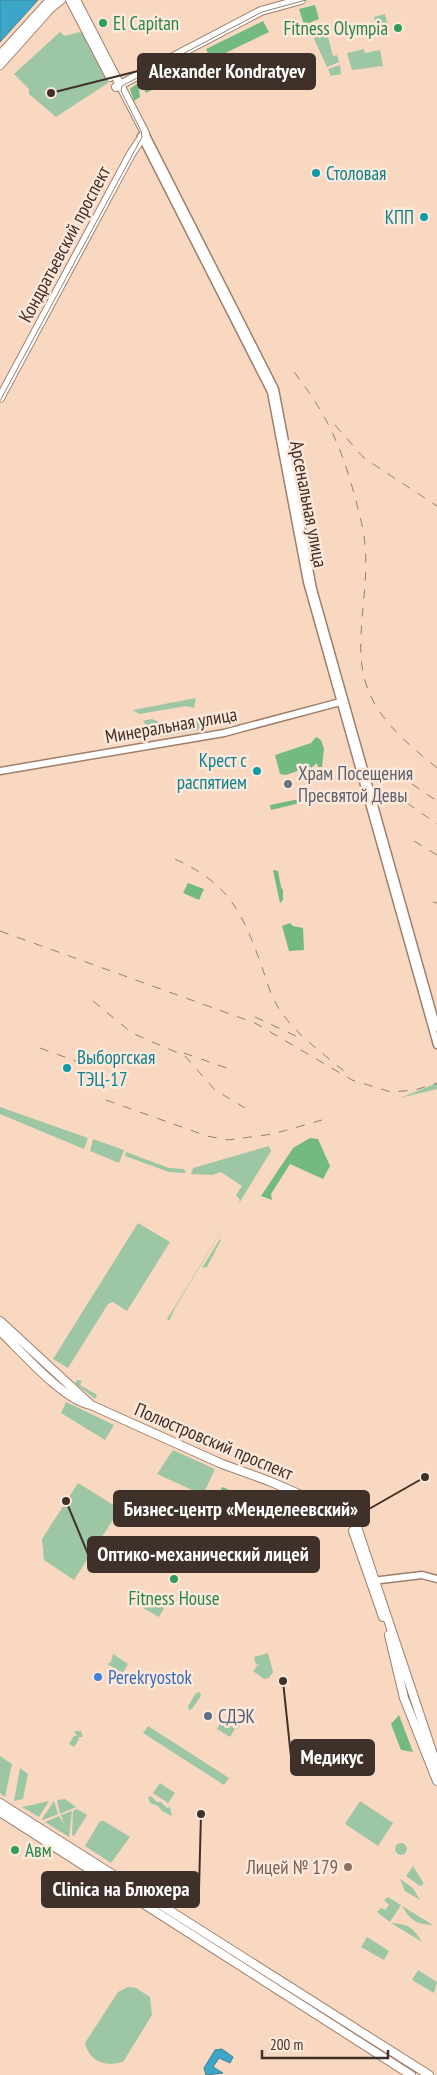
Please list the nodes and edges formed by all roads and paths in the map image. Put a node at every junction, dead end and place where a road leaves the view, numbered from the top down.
1 (50, 0) edge
2 (61, 0) edge
3 (70, 0) edge
4 (76, 0) edge
5 (301, 0) edge
6 (0, 56) edge
7 (0, 65) edge
8 (118, 86) junction
9 (143, 134) junction
10 (0, 398) edge
11 (343, 701) junction
12 (0, 771) edge
13 (437, 1028) edge
14 (437, 1045) edge
15 (2, 1327) edge
16 (373, 1580) junction
17 (436, 1580) edge
18 (437, 1766) edge
19 (437, 1781) edge
20 (0, 1803) edge
21 (0, 1812) edge
22 (58, 1845) junction
23 (411, 2075) edge
24 (429, 2075) edge

1 - 6 main road
2 - 7 main road
3 - 8 main road, Арсенальная улица
4 - 8 main road, Арсенальная улица
5 - 8 main road
8 - 9 main road, Арсенальная улица
9 - 10 main road, Кондратьевский проспект
9 - 11 street, Арсенальная улица
11 - 12 street, Минеральная улица
11 - 13 street, Арсенальная улица
11 - 14 street, Арсенальная улица
15 - 16 main road, Полюстровский проспект
16 - 17 street
16 - 18 main road, Полюстровский проспект
16 - 19 main road, Полюстровский проспект
20 - 22 main road
21 - 22 main road
22 - 23 main road
22 - 24 main road

